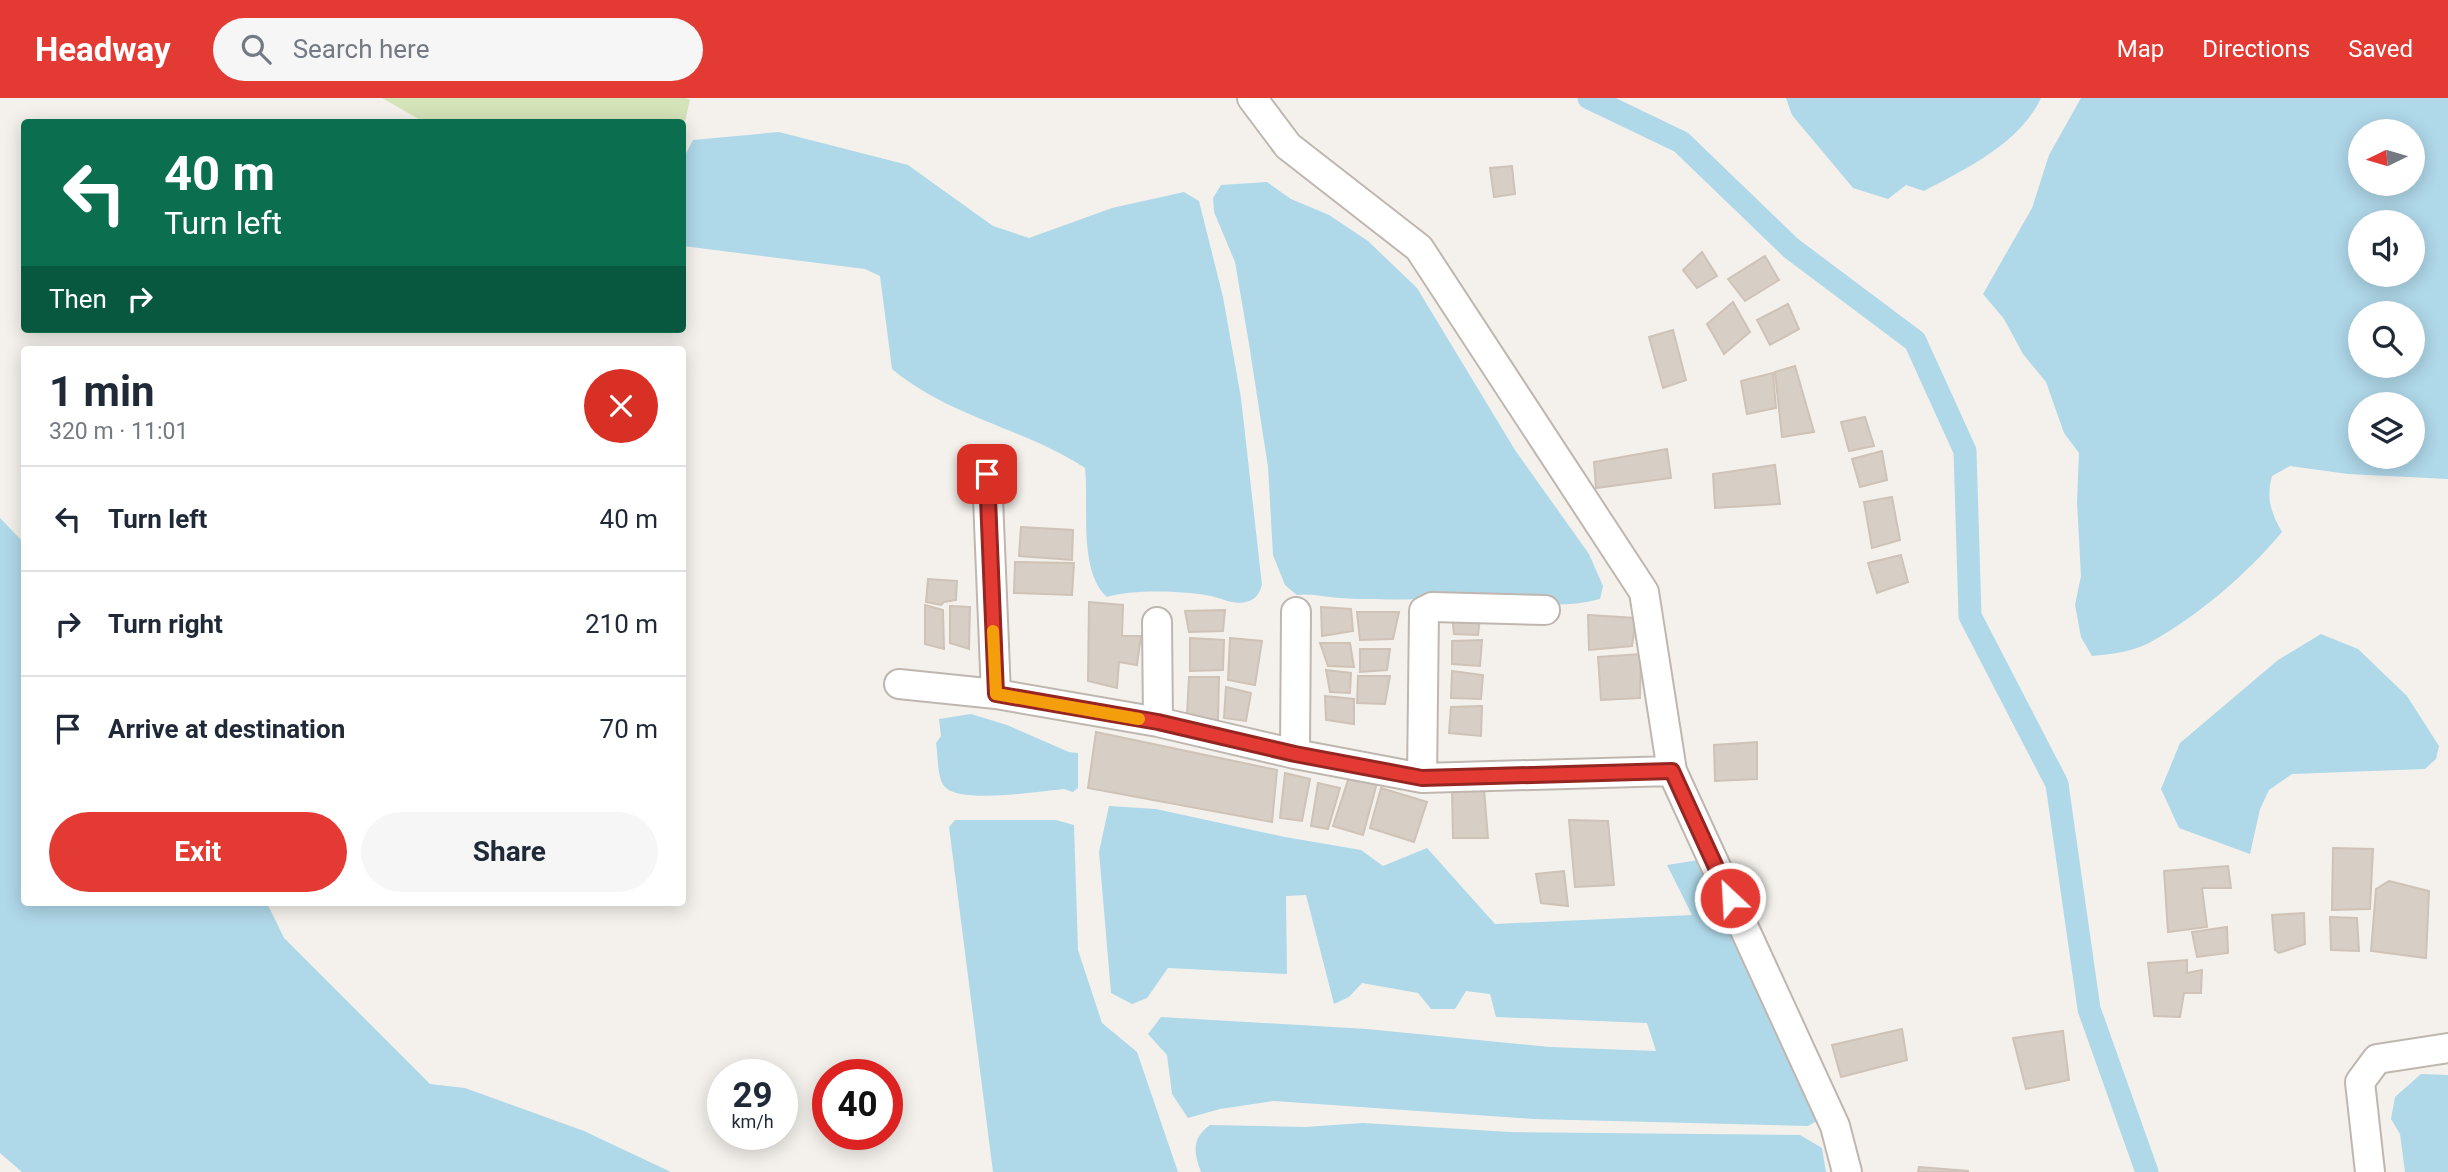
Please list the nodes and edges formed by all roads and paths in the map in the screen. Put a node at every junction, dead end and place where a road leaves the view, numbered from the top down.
1 (1252, 98) edge
2 (987, 474) dead end
3 (1545, 610) dead end
4 (1296, 612) dead end
5 (1157, 622) dead end
6 (899, 684) dead end
7 (996, 694) junction
8 (1158, 722) junction
9 (1295, 754) junction
10 (1672, 771) junction
11 (1422, 778) junction
12 (2448, 1048) edge
13 (1847, 1172) edge
14 (2371, 1172) edge

1 - 10 street
2 - 7 street
3 - 11 street
4 - 9 street
5 - 8 street
6 - 7 street
7 - 8 street
8 - 9 street
9 - 11 street
10 - 11 street
10 - 13 street
12 - 14 street

